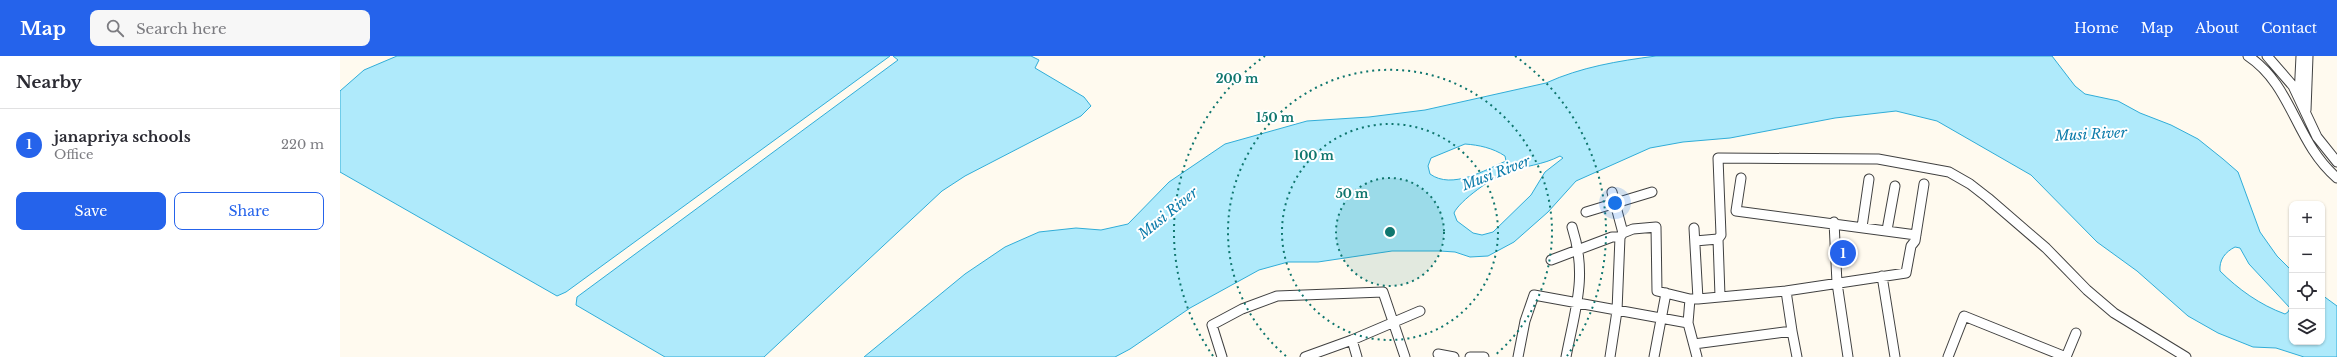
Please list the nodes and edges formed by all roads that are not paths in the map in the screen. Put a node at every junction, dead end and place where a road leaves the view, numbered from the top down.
1 (2248, 56) edge
2 (2267, 56) edge
3 (2301, 56) edge
4 (2308, 56) edge
5 (2299, 98) junction
6 (2306, 112) junction
7 (2293, 116) junction
8 (2299, 129) junction
9 (2337, 162) edge
10 (1741, 178) dead end
11 (2337, 178) edge
12 (1869, 179) dead end
13 (1924, 184) dead end
14 (1895, 186) dead end
15 (1612, 192) dead end
16 (1652, 192) dead end
17 (1615, 203) junction
18 (1586, 212) dead end
19 (1834, 222) junction
20 (1572, 227) dead end
21 (1862, 227) junction
22 (1694, 228) dead end
23 (1887, 230) junction
24 (1912, 234) junction
25 (1622, 235) junction
26 (1718, 239) junction
27 (1695, 241) junction
28 (1579, 249) junction
29 (1551, 260) dead end
30 (1882, 276) junction
31 (1837, 283) junction
32 (1786, 291) junction
33 (1666, 293) junction
34 (1720, 296) junction
35 (1694, 299) junction
36 (1576, 303) junction
37 (1420, 310) dead end
38 (1617, 310) junction
39 (1661, 319) junction
40 (1688, 323) junction
41 (1393, 324) junction
42 (1792, 331) junction
43 (2076, 333) dead end
44 (1352, 340) junction
45 (1694, 344) junction
46 (1318, 354) edge
47 (1438, 354) dead end
48 (1222, 357) edge
49 (1304, 357) edge
50 (1357, 357) edge
51 (1405, 357) edge
52 (1454, 357) edge
53 (1470, 357) edge
54 (1484, 357) edge
55 (1518, 357) edge
56 (1566, 357) edge
57 (1610, 357) edge
58 (1654, 357) edge
59 (1697, 357) edge
60 (1797, 357) edge
61 (1848, 357) edge
62 (1894, 357) edge
63 (1948, 357) edge
64 (2066, 357) edge
65 (2186, 357) edge

1 - 7 street
2 - 5 street
3 - 5 street
4 - 6 street
5 - 6 street
5 - 7 street
6 - 8 street
6 - 9 street
7 - 8 street
8 - 11 street
10 - 19 street
12 - 21 street
13 - 24 street
14 - 23 street
15 - 17 street
16 - 17 street
17 - 18 street
17 - 25 street
19 - 21 street
19 - 31 street
20 - 28 street
21 - 23 street
22 - 27 street
23 - 24 street
24 - 30 street
25 - 28 street
25 - 33 street
25 - 38 street
26 - 27 street
26 - 34 street
26 - 65 street
27 - 35 street
28 - 29 street
28 - 36 street
30 - 31 street
30 - 62 street
31 - 32 street
31 - 61 street
32 - 34 street
32 - 42 street
33 - 35 street
33 - 39 street
34 - 35 street
35 - 40 street
36 - 38 street
36 - 55 street
36 - 56 street
37 - 41 street
38 - 39 street
38 - 57 street
39 - 40 street
39 - 58 street
40 - 45 street
41 - 44 street
41 - 48 street
41 - 51 street
42 - 45 street
42 - 60 street
43 - 64 street
44 - 46 street
44 - 50 street
45 - 59 street
46 - 49 street
47 - 52 street
53 - 54 street
63 - 64 street

